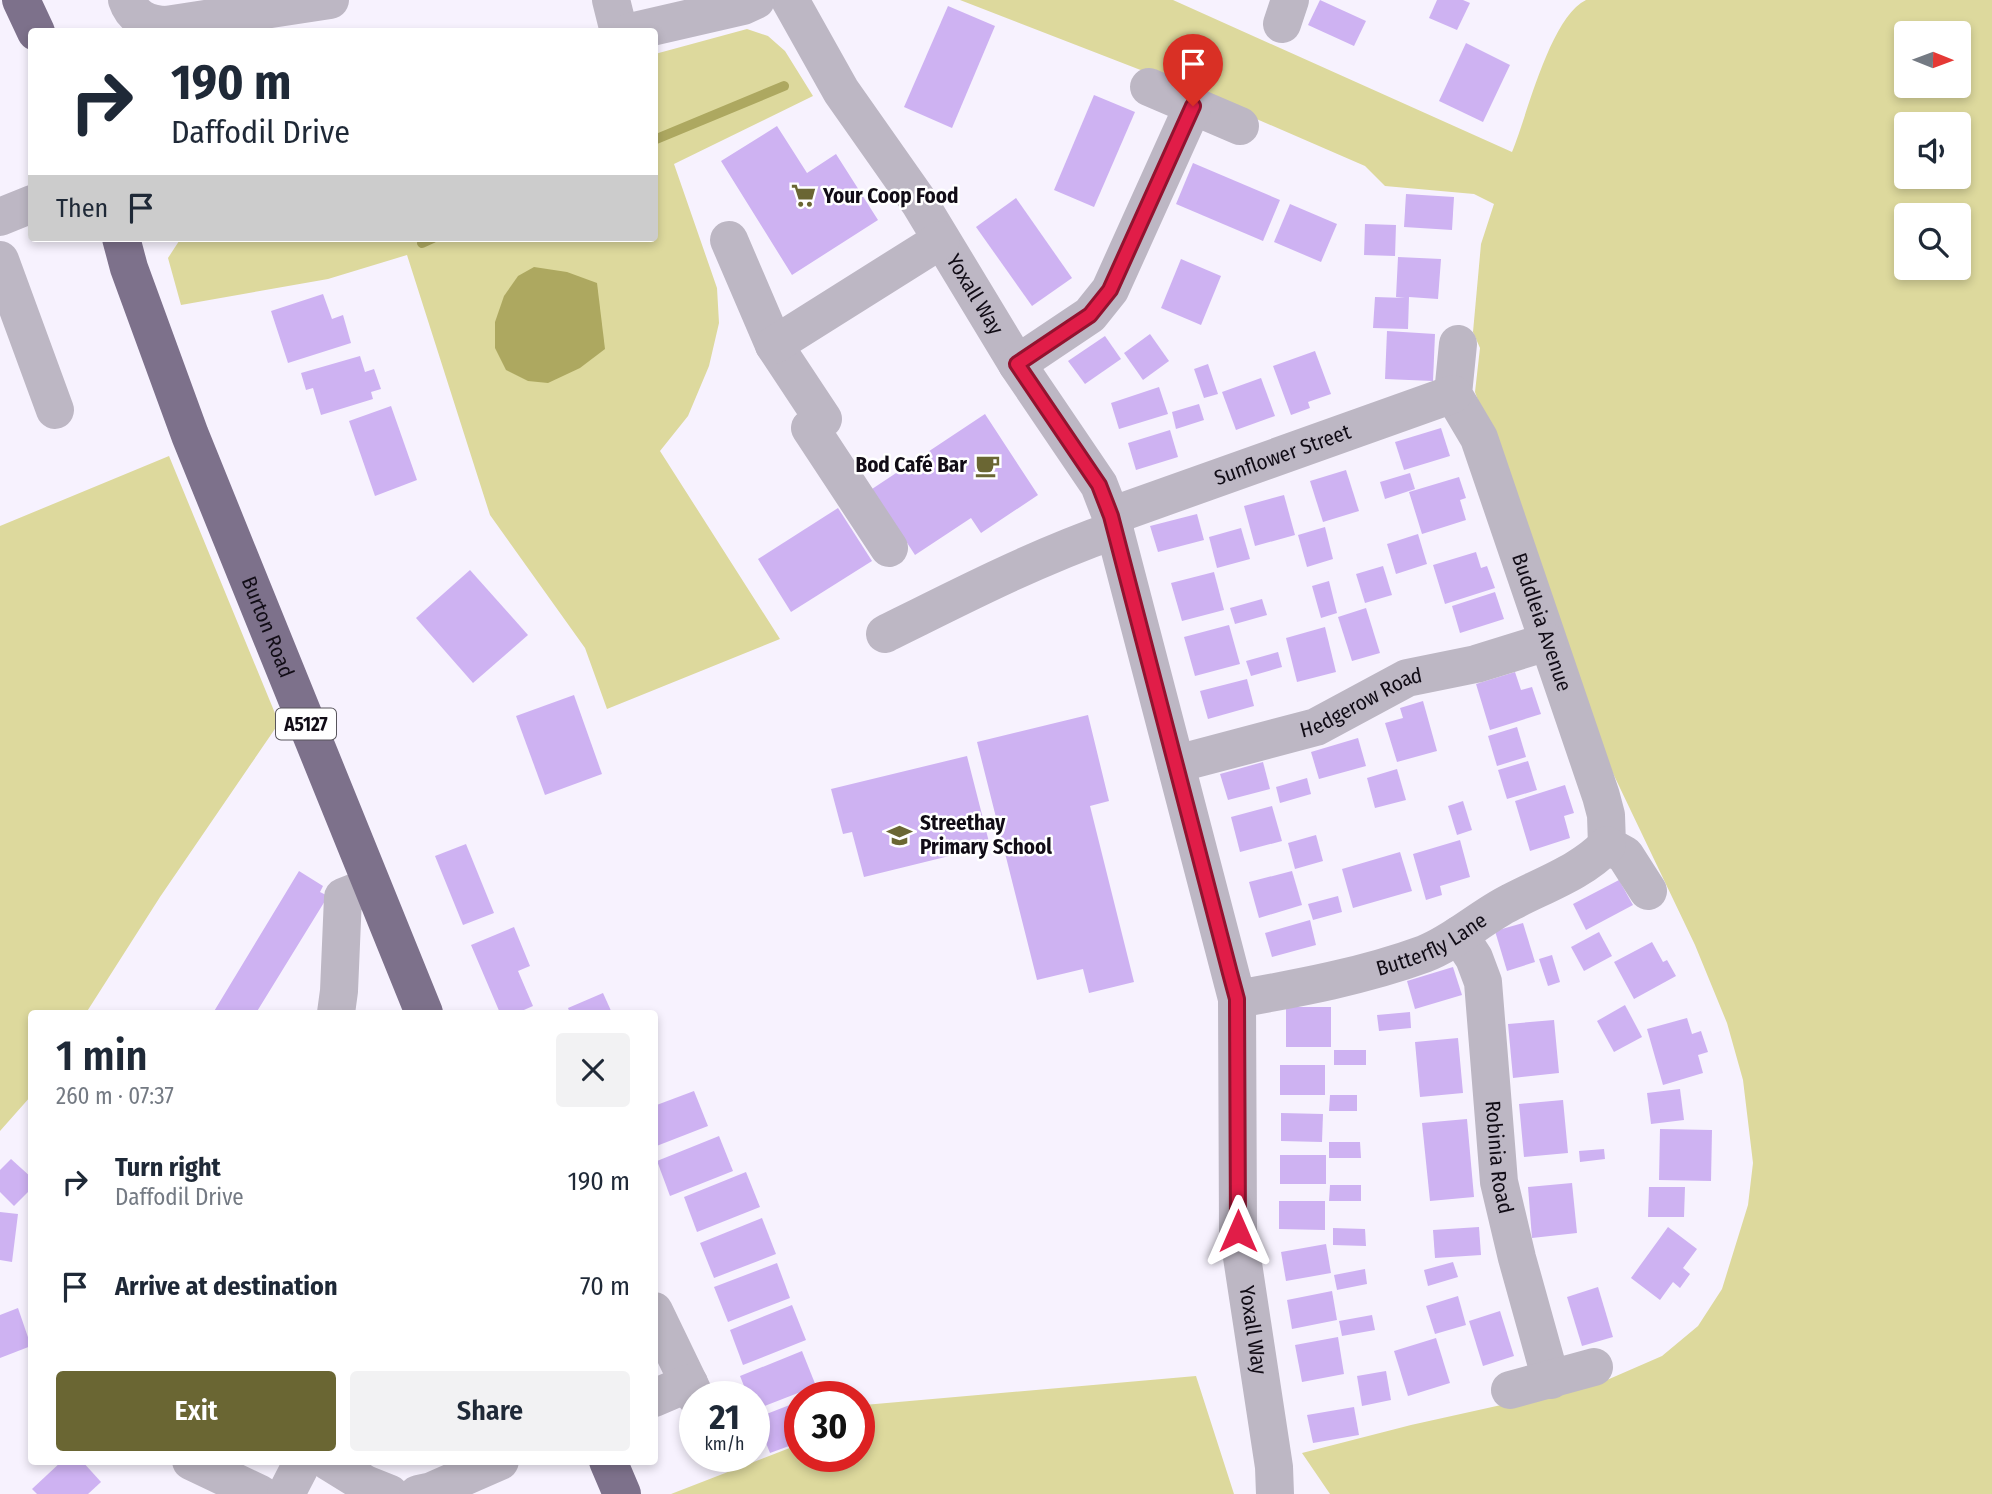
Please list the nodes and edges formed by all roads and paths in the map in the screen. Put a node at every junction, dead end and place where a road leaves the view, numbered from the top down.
1 (21, 0) edge
2 (127, 0) edge
3 (611, 0) edge
4 (756, 0) edge
5 (790, 0) edge
6 (312, 2) edge
7 (34, 28) edge
8 (618, 28) edge
9 (647, 28) edge
10 (1149, 87) dead end
11 (1193, 106) junction
12 (1241, 126) dead end
13 (28, 206) edge
14 (0, 217) edge
15 (729, 240) dead end
16 (942, 240) junction
17 (122, 242) edge
18 (0, 261) edge
19 (1458, 344) dead end
20 (774, 345) junction
21 (1017, 364) junction
22 (1453, 394) junction
23 (55, 410) dead end
24 (1113, 523) junction
25 (888, 548) dead end
26 (885, 634) dead end
27 (1547, 642) junction
28 (1176, 764) junction
29 (1607, 845) junction
30 (372, 886) junction
31 (1648, 891) dead end
32 (1459, 935) junction
33 (1237, 999) junction
34 (336, 1010) edge
35 (423, 1010) edge
36 (658, 1319) edge
37 (1594, 1367) dead end
38 (1551, 1380) junction
39 (688, 1381) edge
40 (1510, 1390) dead end
41 (679, 1393) edge
42 (658, 1397) edge
43 (199, 1465) edge
44 (301, 1465) edge
45 (334, 1465) edge
46 (491, 1465) edge
47 (610, 1465) edge
48 (1275, 1480) edge
49 (260, 1494) edge
50 (286, 1494) edge
51 (390, 1494) edge
52 (418, 1494) edge
53 (622, 1494) edge
54 (1302, 1494) edge

1 - 7 highway
2 - 6 street
3 - 8 street
4 - 9 street
5 - 16 street, Yoxall Way
10 - 11 street
11 - 12 street
11 - 21 street
13 - 14 street
15 - 20 street
16 - 20 street
16 - 21 street, Yoxall Way
17 - 30 highway, Burton Road / A5127
18 - 23 street
19 - 22 street
20 - 25 street
21 - 24 street, Yoxall Way
22 - 24 street, Sunflower Street
22 - 27 street, Buddleia Avenue
24 - 26 street, Sunflower Street
24 - 28 street, Yoxall Way
27 - 28 street, Hedgerow Road
27 - 29 street, Buddleia Avenue
28 - 33 street, Yoxall Way
29 - 31 street
29 - 32 street, Butterfly Lane
30 - 34 street
30 - 35 highway, Burton Road / A5127
32 - 33 street, Butterfly Lane
32 - 38 street, Robinia Road
33 - 48 street, Yoxall Way
36 - 39 street
37 - 38 street
38 - 40 street
41 - 42 street
43 - 49 street
44 - 50 street
45 - 51 street
46 - 52 street
47 - 53 highway
48 - 54 street, Yoxall Way

